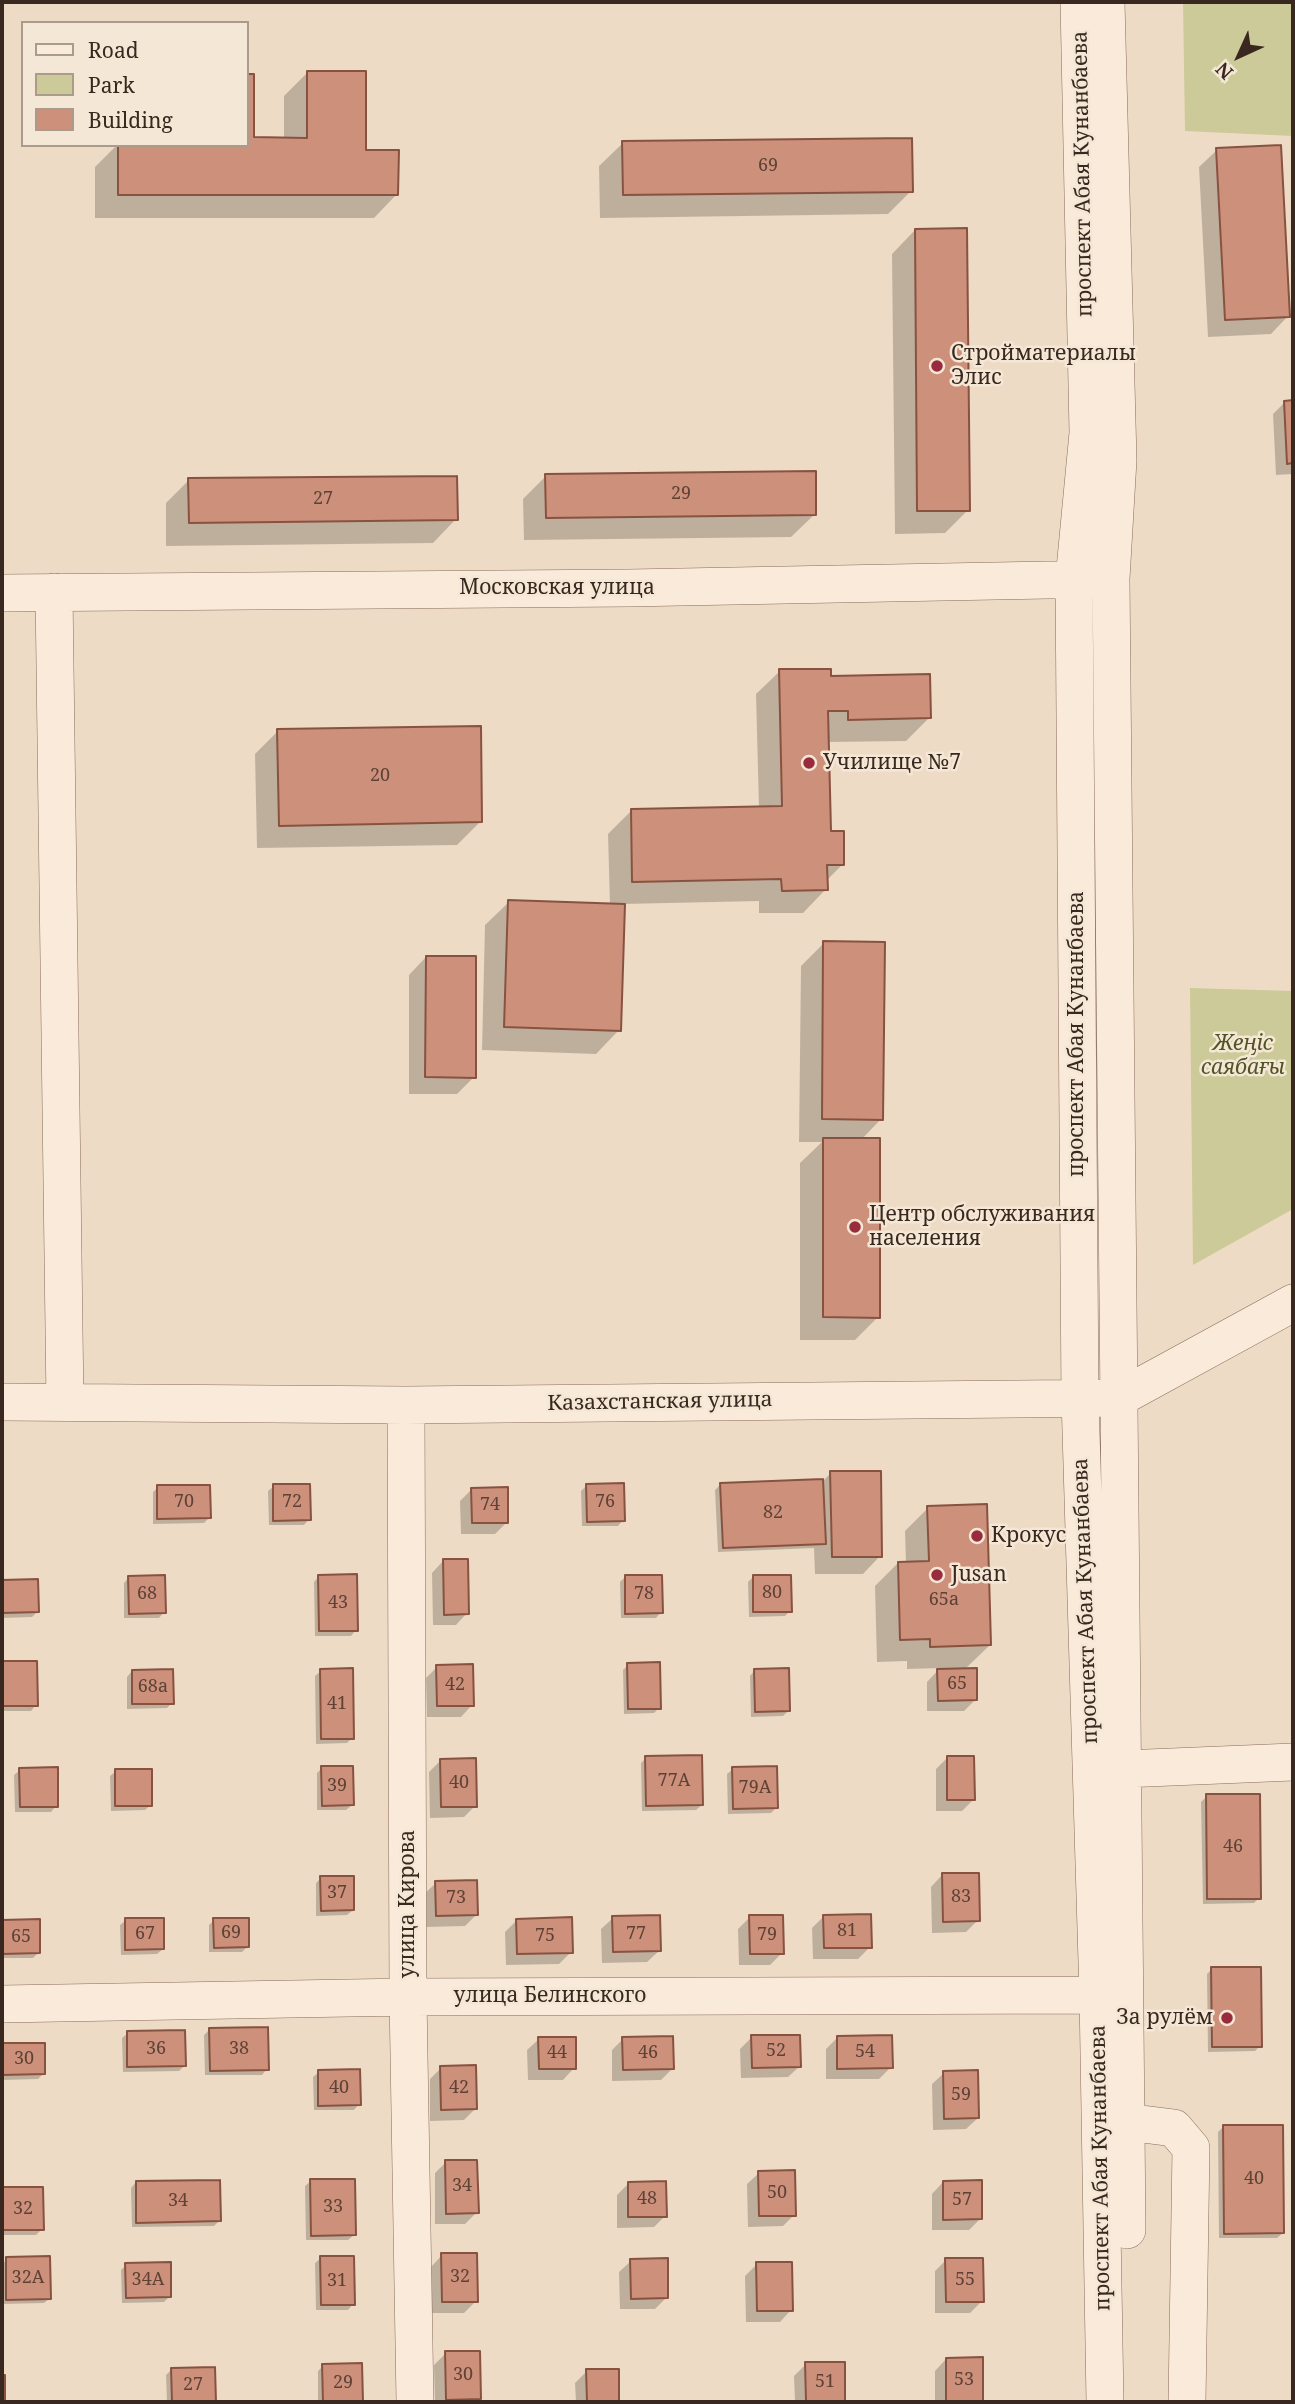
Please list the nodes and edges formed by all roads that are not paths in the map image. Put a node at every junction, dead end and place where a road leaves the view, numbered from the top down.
1 (1079, 2) edge
2 (1106, 2) edge
3 (1111, 579) junction
4 (1074, 580) junction
5 (54, 592) junction
6 (2, 593) edge
7 (1293, 1303) edge
8 (1080, 1398) junction
9 (1119, 1398) junction
10 (2, 1402) edge
11 (65, 1402) junction
12 (407, 1405) junction
13 (1293, 1762) edge
14 (1123, 1769) junction
15 (1098, 1995) junction
16 (408, 1997) junction
17 (2, 2004) edge
18 (1126, 2122) junction
19 (415, 2402) edge
20 (1105, 2402) edge
21 (1129, 2402) edge
22 (1186, 2402) edge

1 - 4 street, проспект Абая Кунанбаева
2 - 3 street, проспект Абая Кунанбаева
3 - 4 street, Московская улица
3 - 9 street, проспект Абая Кунанбаева
4 - 5 street, Московская улица
4 - 8 street, проспект Абая Кунанбаева
5 - 6 street, Московская улица
5 - 11 street
7 - 9 street, Казахстанская улица
8 - 9 street, Казахстанская улица
8 - 12 street, Казахстанская улица
8 - 15 street, проспект Абая Кунанбаева
9 - 14 street, проспект Абая Кунанбаева
10 - 11 street, Казахстанская улица
11 - 12 street, Казахстанская улица
12 - 16 street, улица Кирова
13 - 14 street
14 - 18 street, проспект Абая Кунанбаева
15 - 16 street, улица Белинского
15 - 20 street, проспект Абая Кунанбаева
16 - 17 street, улица Белинского
16 - 19 street, улица Кирова
18 - 21 street, проспект Абая Кунанбаева
18 - 22 street

